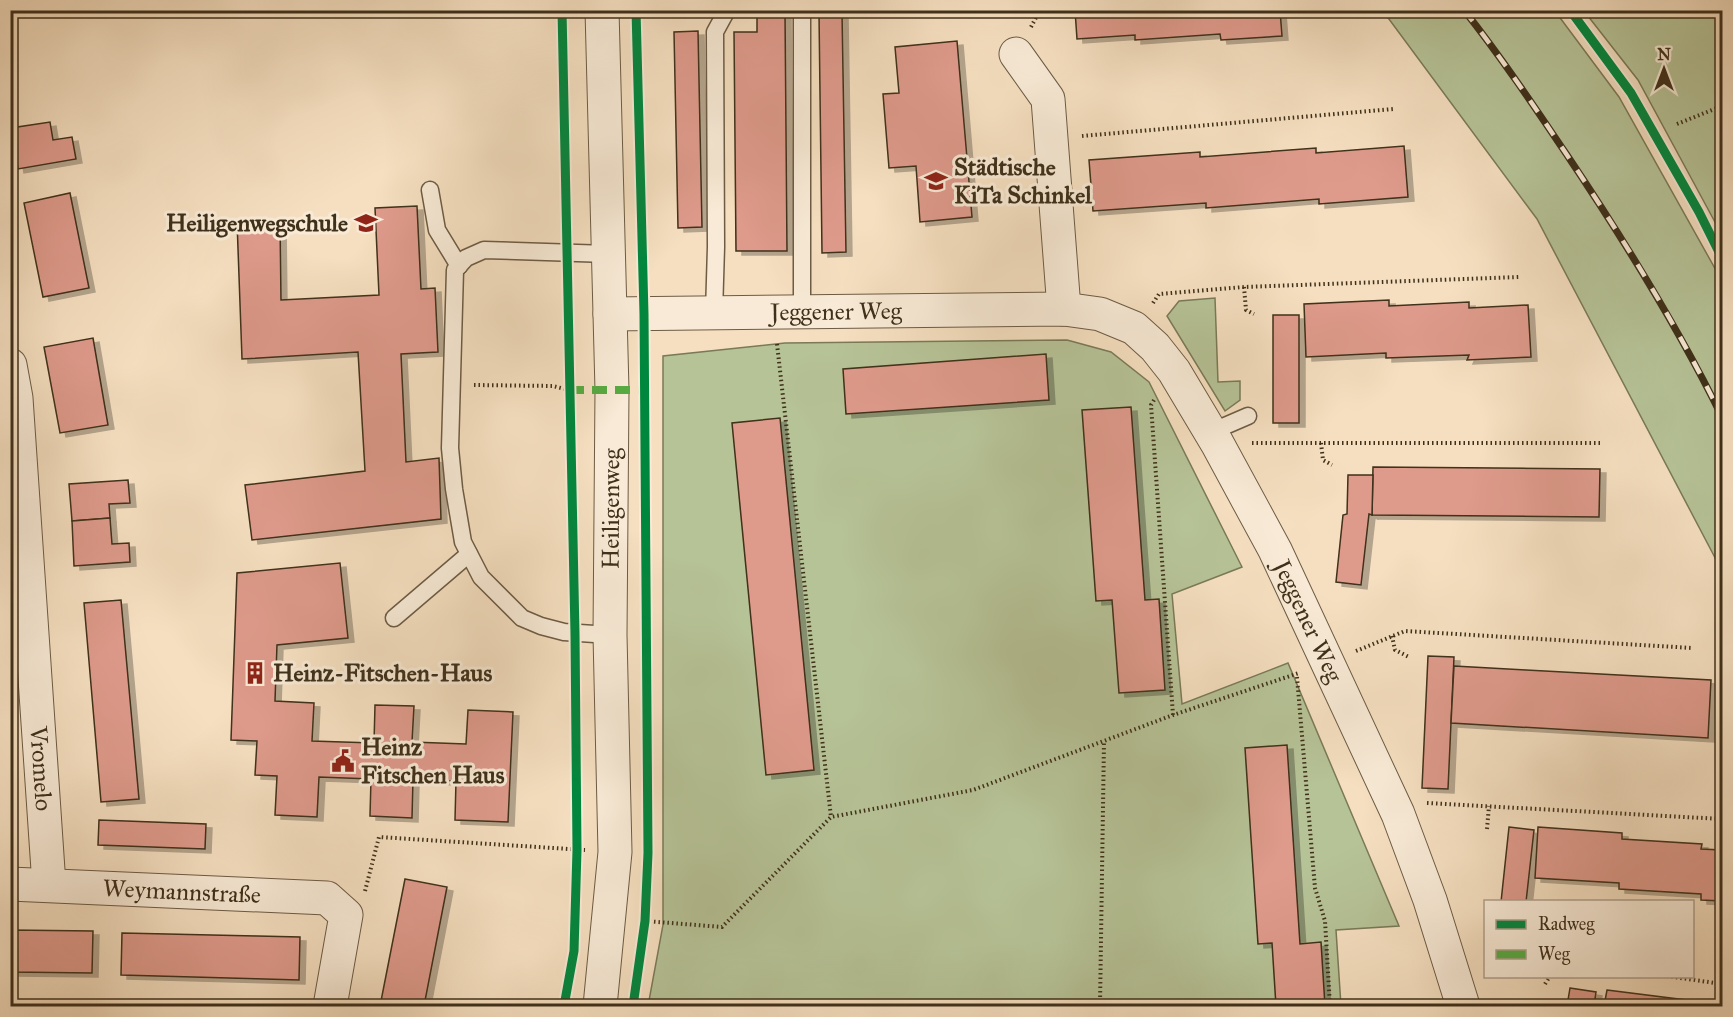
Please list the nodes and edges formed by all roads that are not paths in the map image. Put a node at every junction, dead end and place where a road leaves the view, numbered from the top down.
1 (602, 10) edge
2 (727, 10) edge
3 (800, 10) edge
4 (1016, 54) dead end
5 (430, 190) dead end
6 (608, 254) junction
7 (459, 266) junction
8 (1064, 309) junction
9 (788, 311) junction
10 (714, 313) junction
11 (610, 314) junction
12 (10, 365) edge
13 (13, 398) edge
14 (1248, 416) dead end
15 (1214, 438) junction
16 (469, 554) junction
17 (394, 618) dead end
18 (610, 635) junction
19 (10, 884) edge
20 (49, 885) junction
21 (330, 1006) edge
22 (600, 1006) edge
23 (1463, 1006) edge

1 - 6 street, Heiligenweg
2 - 10 lane
3 - 9 lane
4 - 8 street
5 - 7 lane
6 - 7 lane
6 - 11 street, Heiligenweg
7 - 16 lane
8 - 9 street, Jeggener Weg
8 - 15 street, Jeggener Weg
9 - 10 street, Jeggener Weg
10 - 11 street, Jeggener Weg
11 - 18 street, Heiligenweg
12 - 13 street, Vromelo
13 - 20 street, Vromelo
14 - 15 lane
15 - 23 street, Jeggener Weg
16 - 17 lane
16 - 18 lane
18 - 22 street, Heiligenweg
19 - 20 street, Weymannstraße
20 - 21 street, Weymannstraße

